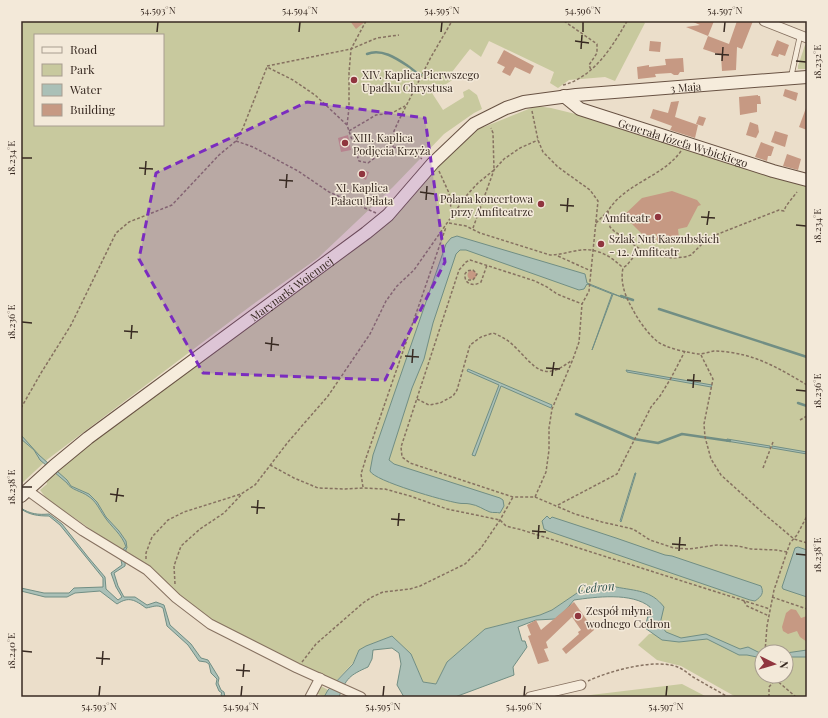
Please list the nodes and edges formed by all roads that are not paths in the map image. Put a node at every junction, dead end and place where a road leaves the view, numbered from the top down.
1 (764, 21) edge
2 (804, 37) edge
3 (790, 78) junction
4 (806, 78) edge
5 (563, 91) junction
6 (807, 180) edge
7 (24, 491) edge
8 (320, 678) junction
9 (581, 685) road end
10 (310, 697) edge
11 (361, 697) edge
12 (530, 697) edge

1 - 2 street
2 - 3 lane
3 - 4 main road, 3 Maja
3 - 5 main road, 3 Maja
5 - 6 main road, Generała Józefa Wybickiego
5 - 7 main road, Marynarki Wojennej
7 - 8 street
8 - 10 street
8 - 11 street
9 - 12 street

